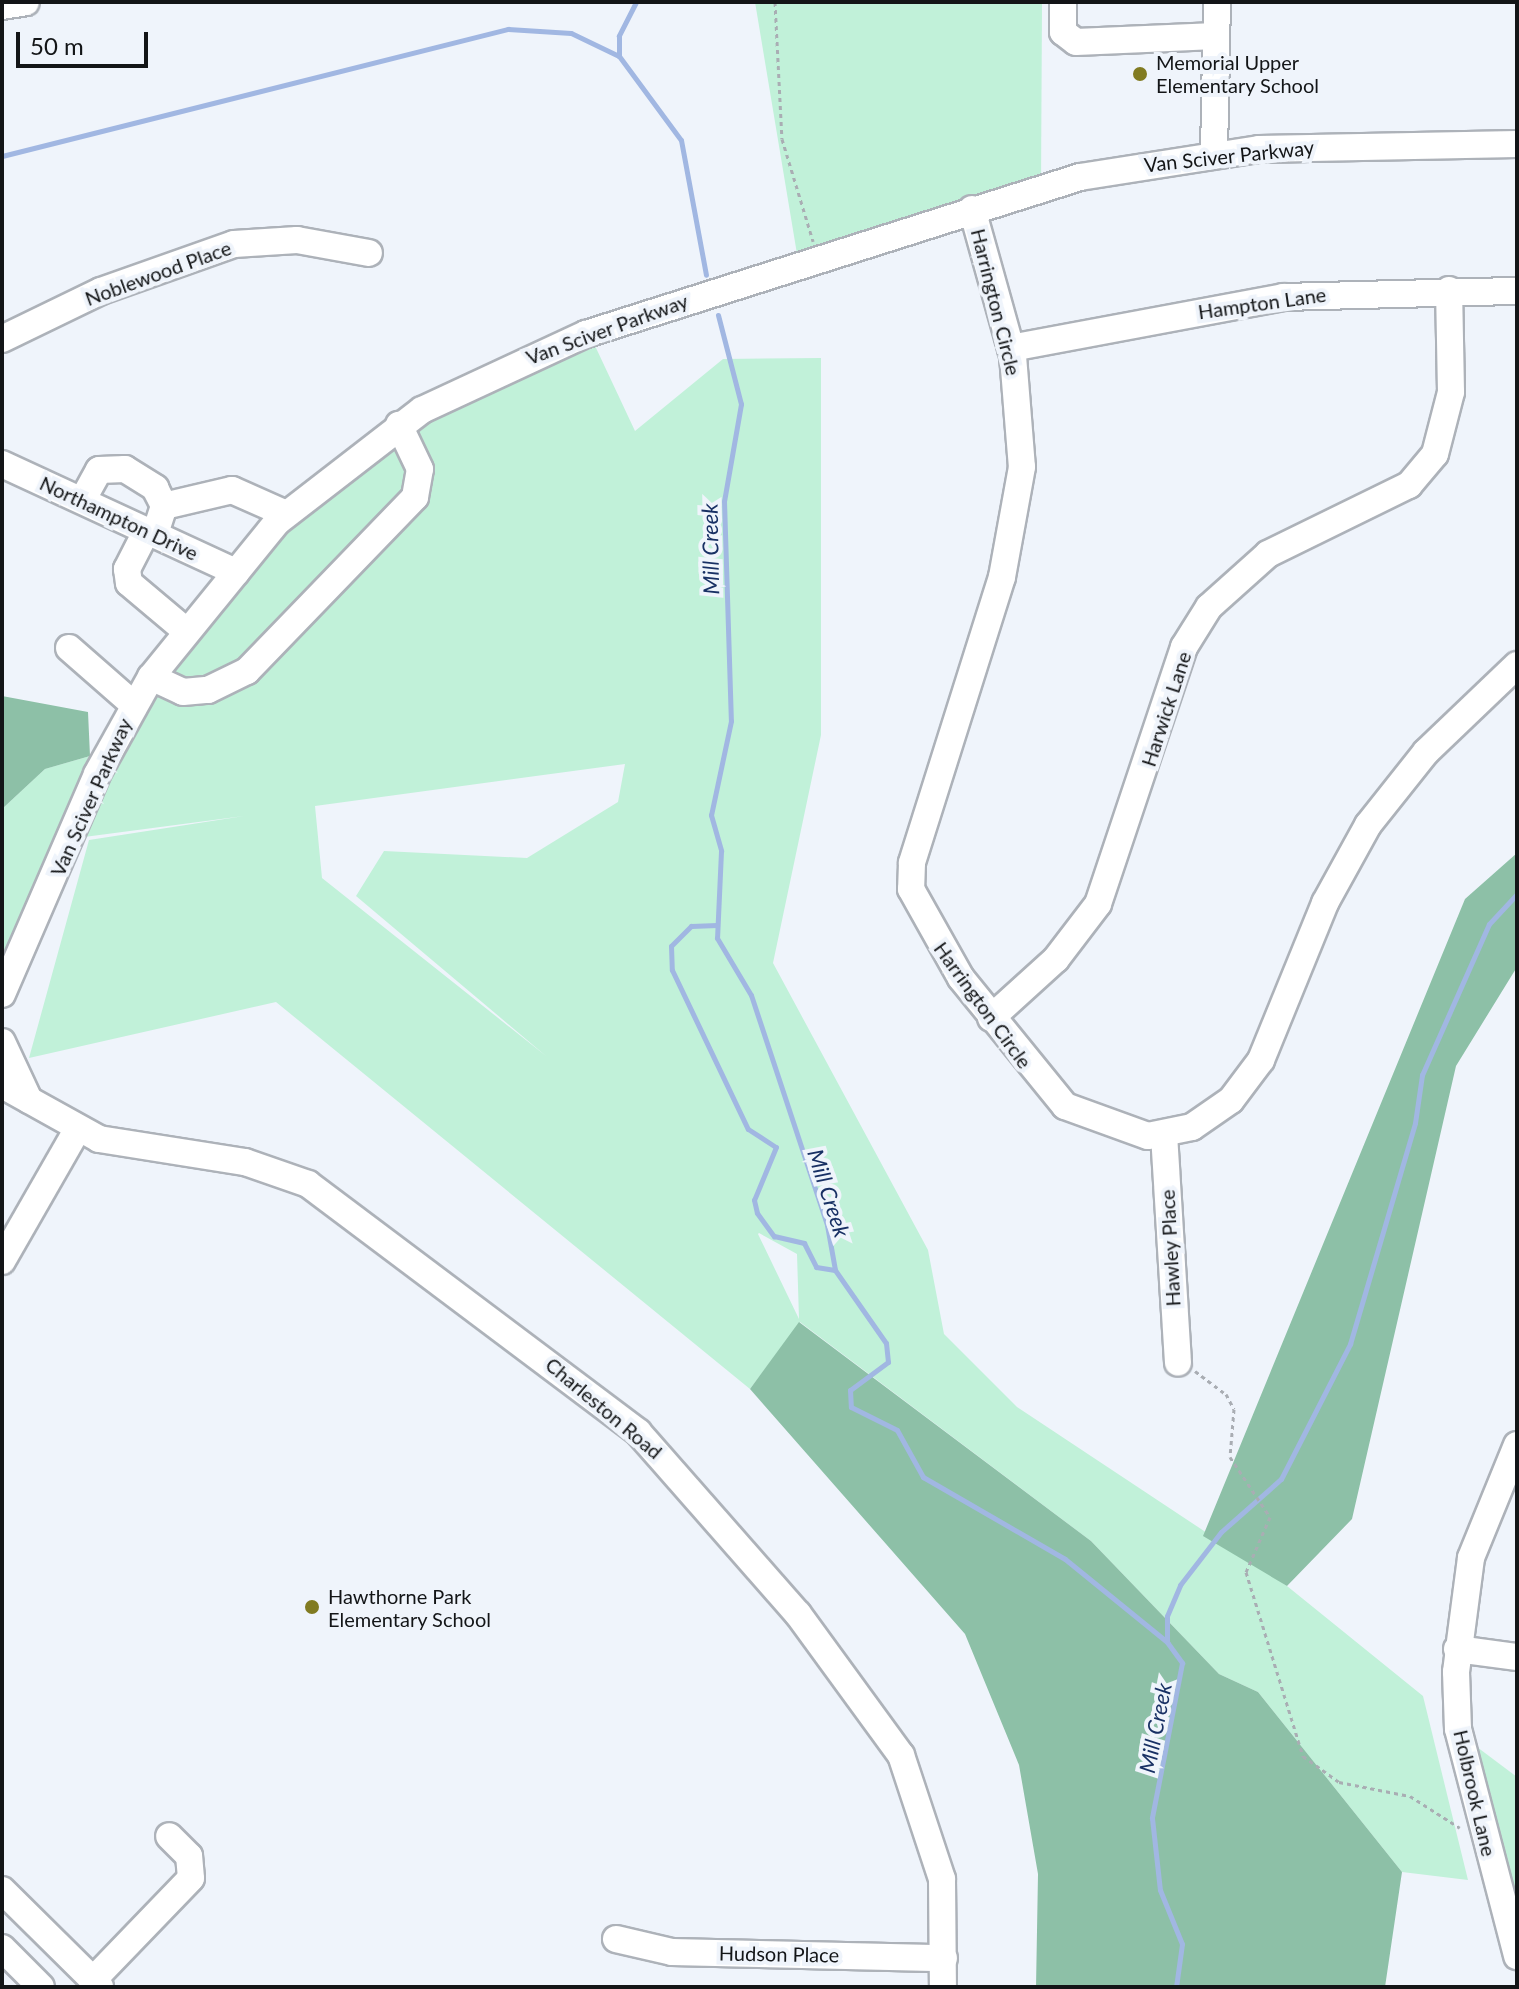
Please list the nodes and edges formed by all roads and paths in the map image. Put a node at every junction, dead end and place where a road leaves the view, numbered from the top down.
1 (26, 2) edge
2 (775, 2) edge
3 (1063, 2) edge
4 (1217, 2) edge
5 (2, 6) edge
6 (1216, 36) junction
7 (1517, 144) edge
8 (1214, 155) junction
9 (972, 209) junction
10 (369, 253) dead end
11 (820, 258) junction
12 (1449, 290) junction
13 (1517, 291) edge
14 (2, 339) edge
15 (1011, 348) junction
16 (399, 425) junction
17 (2, 464) edge
18 (83, 499) junction
19 (164, 506) junction
20 (286, 514) junction
21 (151, 532) junction
22 (236, 572) junction
23 (186, 631) junction
24 (69, 648) dead end
25 (1517, 665) edge
26 (151, 677) junction
27 (133, 704) junction
28 (2, 994) edge
29 (991, 1018) junction
30 (2, 1042) edge
31 (2, 1085) edge
32 (31, 1103) junction
33 (77, 1130) junction
34 (1164, 1134) junction
35 (2, 1261) edge
36 (1178, 1363) joint
37 (1517, 1445) edge
38 (1457, 1649) junction
39 (1517, 1657) edge
40 (169, 1836) dead end
41 (1487, 1844) junction
42 (2, 1890) edge
43 (616, 1939) dead end
44 (2, 1948) edge
45 (1517, 1956) edge
46 (944, 1958) junction
47 (96, 1984) edge
48 (41, 1987) edge
49 (943, 1987) edge

1 - 5 street
2 - 11 path
3 - 6 street
4 - 6 street
6 - 8 street
7 - 8 street, Van Sciver Parkway
8 - 9 street, Van Sciver Parkway
9 - 11 street, Van Sciver Parkway
9 - 15 street, Harrington Circle
10 - 14 street, Noblewood Place
11 - 16 street, Van Sciver Parkway
12 - 13 street, Hampton Lane
12 - 15 street, Hampton Lane
12 - 29 street, Harwick Lane
15 - 29 street, Harrington Circle
16 - 20 street, Van Sciver Parkway
16 - 26 street
17 - 18 street, Northampton Drive
18 - 19 street
18 - 21 street, Northampton Drive
19 - 20 street
19 - 21 street
20 - 22 street, Van Sciver Parkway
21 - 22 street, Northampton Drive
21 - 23 street
22 - 23 street, Van Sciver Parkway
23 - 26 street, Van Sciver Parkway
24 - 27 street
25 - 34 street, Harrington Circle
26 - 27 street, Van Sciver Parkway
27 - 28 street, Van Sciver Parkway
29 - 34 street, Harrington Circle
30 - 32 street
31 - 32 street, Charleston Road
32 - 33 street, Charleston Road
33 - 35 street
33 - 46 street, Charleston Road
34 - 36 street, Hawley Place
36 - 41 path
37 - 38 street, Holbrook Lane
38 - 39 street
38 - 41 street, Holbrook Lane
40 - 47 street
41 - 45 street, Holbrook Lane
42 - 47 street
43 - 46 street, Hudson Place
44 - 48 street
46 - 49 street, Charleston Road

